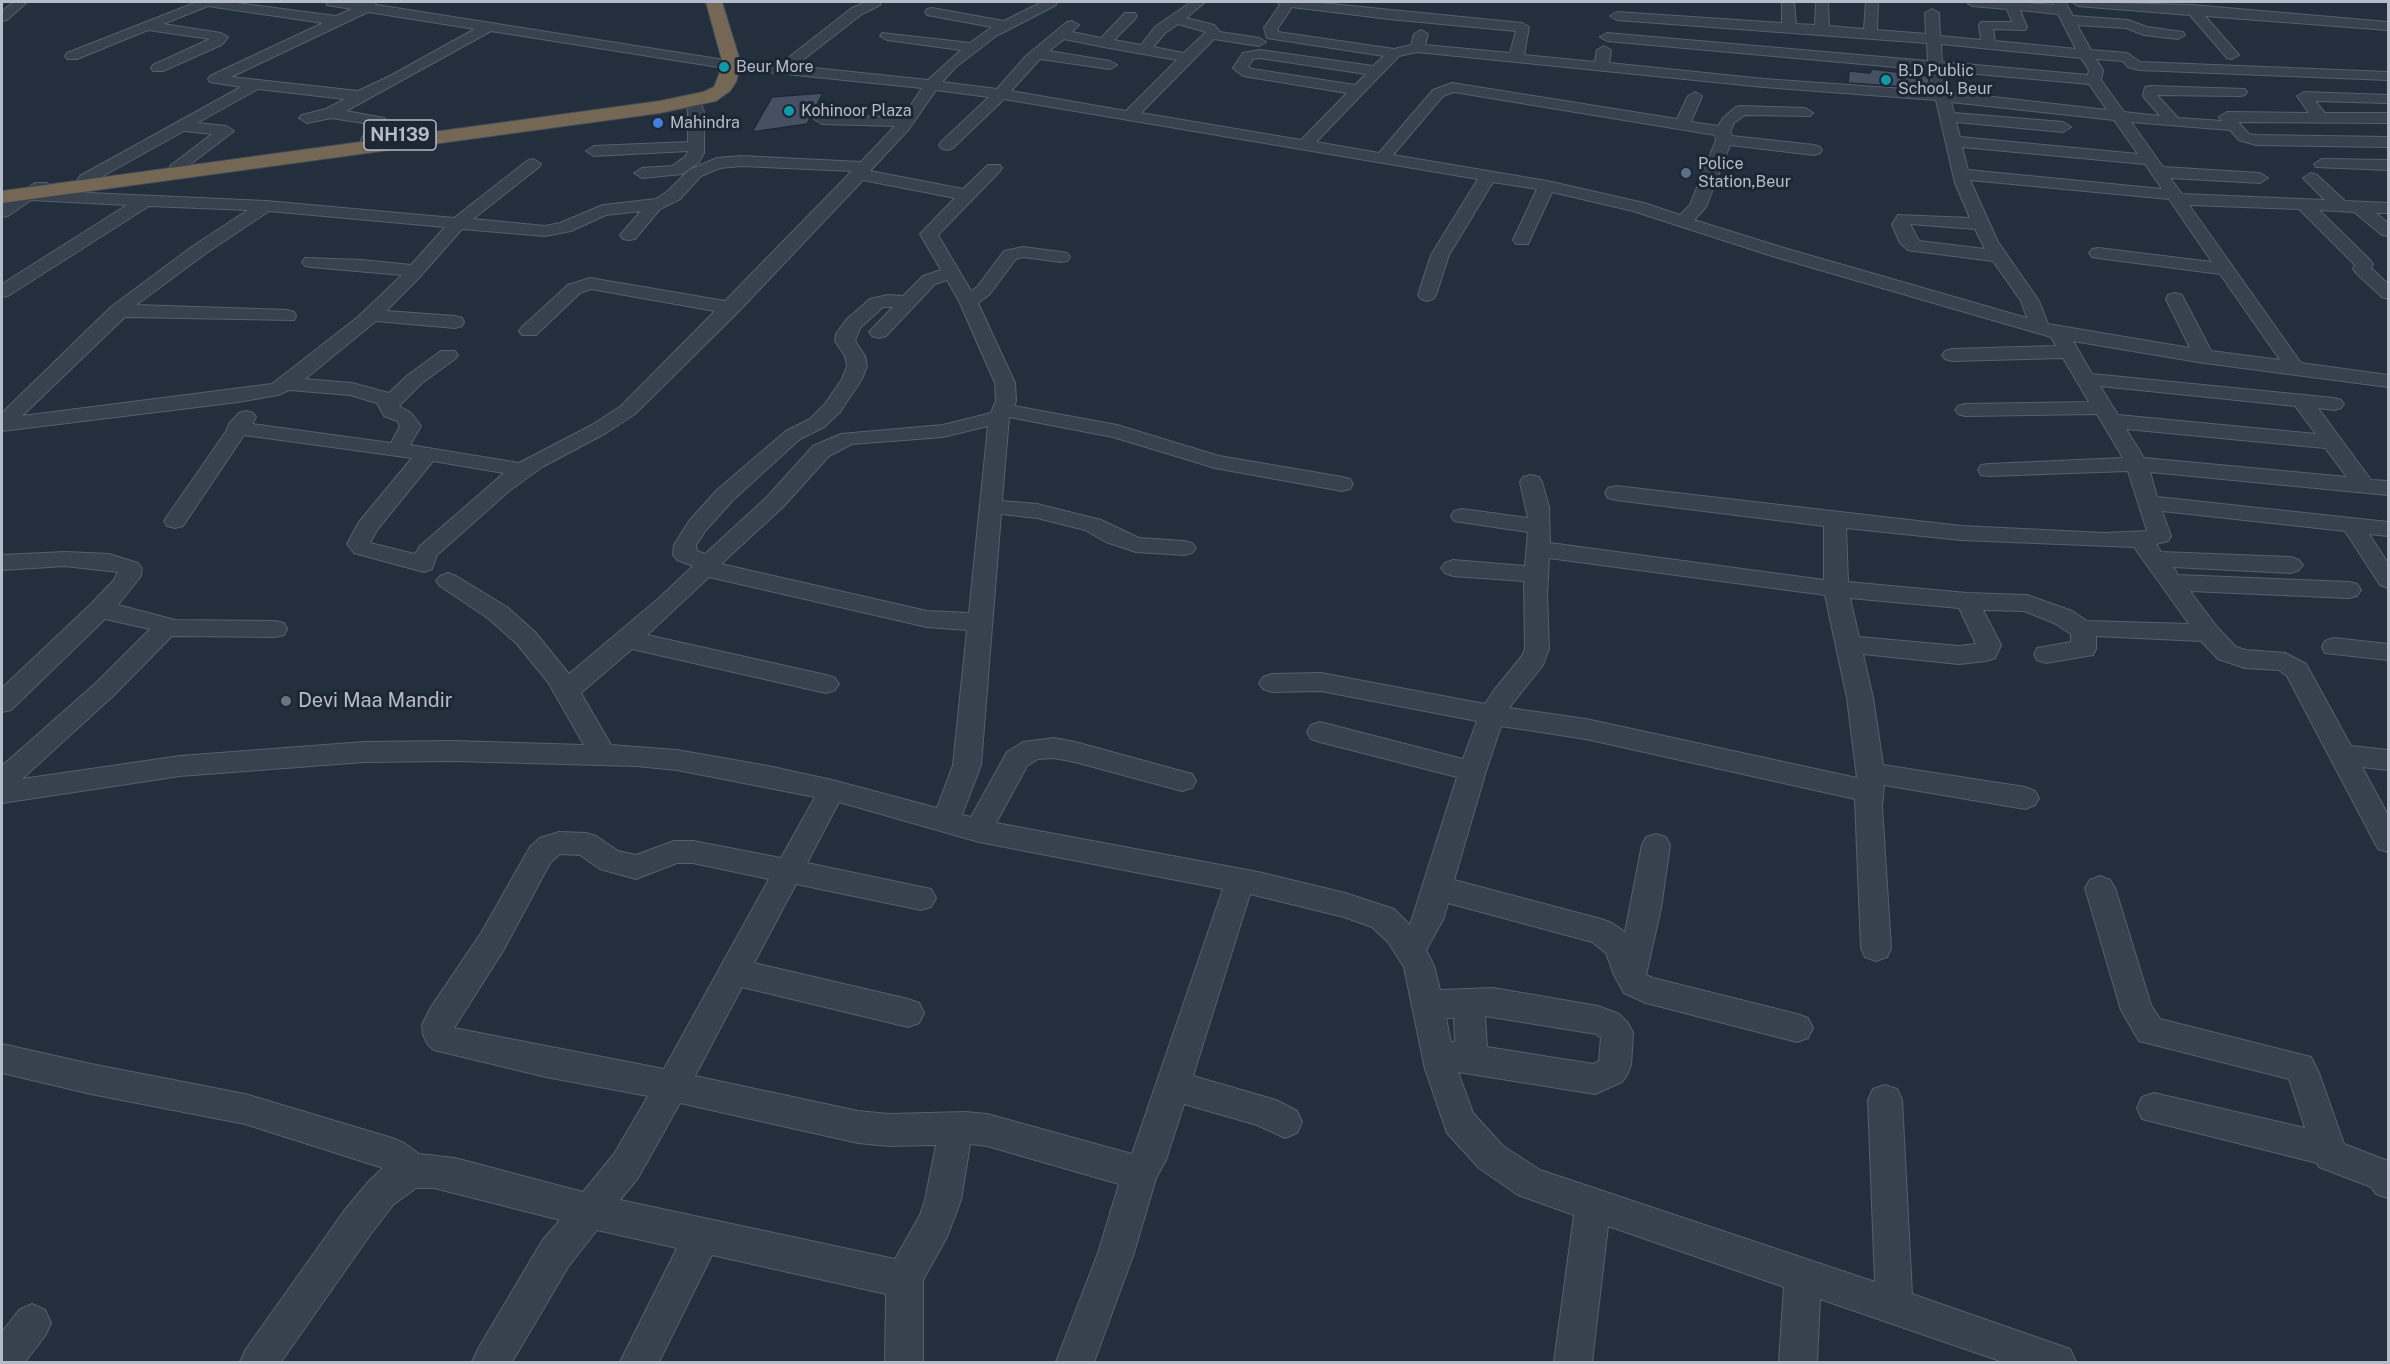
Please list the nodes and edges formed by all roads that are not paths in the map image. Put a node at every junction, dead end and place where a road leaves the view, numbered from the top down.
1 (21, 2) edge
2 (206, 2) edge
3 (280, 2) edge
4 (332, 2) edge
5 (701, 2) edge
6 (714, 2) edge
7 (868, 2) edge
8 (874, 2) edge
9 (1051, 2) edge
10 (1199, 2) edge
11 (1283, 2) edge
12 (1289, 2) edge
13 (1437, 2) edge
14 (1622, 2) edge
15 (1788, 2) edge
16 (1827, 2) edge
17 (1872, 2) edge
18 (1979, 2) edge
19 (2086, 2) edge
20 (2270, 2) edge
21 (374, 4) edge
22 (1328, 4) edge
23 (2150, 4) edge
24 (2012, 5) junction
25 (2210, 6) edge
26 (2331, 8) dead end
27 (2192, 9) junction
28 (264, 10) junction
29 (2064, 10) edge
30 (932, 12) dead end
31 (1932, 13) dead end
32 (1130, 16) dead end
33 (1617, 16) junction
34 (2, 17) edge
35 (2281, 17) junction
36 (1176, 18) junction
37 (1430, 19) junction
38 (340, 21) junction
39 (2344, 22) junction
40 (363, 24) dead end
41 (1072, 25) dead end
42 (147, 26) junction
43 (1003, 26) junction
44 (2388, 26) edge
45 (488, 27) junction
46 (1789, 28) junction
47 (1822, 30) junction
48 (1870, 33) junction
49 (1060, 34) junction
50 (444, 35) dead end
51 (1212, 35) junction
52 (2178, 35) dead end
53 (887, 36) dead end
54 (1607, 37) junction
55 (467, 38) junction
56 (1933, 40) junction
57 (1258, 42) dead end
58 (1104, 43) junction
59 (1989, 46) junction
60 (618, 47) junction
61 (971, 47) junction
62 (1417, 48) junction
63 (1144, 50) junction
64 (1394, 53) junction
65 (1038, 54) junction
66 (2086, 54) junction
67 (2232, 55) dead end
68 (72, 56) dead end
69 (1187, 58) junction
70 (1516, 58) junction
71 (1110, 65) dead end
72 (1935, 65) junction
73 (724, 67) junction
74 (1601, 67) junction
75 (158, 68) dead end
76 (782, 69) junction
77 (1377, 71) junction
78 (2388, 76) edge
79 (2094, 80) junction
80 (254, 85) junction
81 (931, 86) junction
82 (1358, 90) junction
83 (2240, 92) dead end
84 (365, 94) junction
85 (1000, 95) junction
86 (1695, 96) dead end
87 (1941, 96) junction
88 (2388, 99) edge
89 (693, 101) junction
90 (331, 113) junction
91 (1805, 113) dead end
92 (1129, 116) junction
93 (2319, 116) junction
94 (1947, 117) junction
95 (2120, 117) junction
96 (2367, 117) junction
97 (2388, 117) edge
98 (307, 118) dead end
99 (822, 119) dead end
100 (907, 122) junction
101 (2174, 122) junction
102 (1683, 124) junction
103 (184, 126) junction
104 (2234, 126) junction
105 (2074, 128) dead end
106 (2109, 132) dead end
107 (2132, 134) junction
108 (2388, 134) edge
109 (1723, 136) junction
110 (1953, 141) junction
111 (2388, 142) edge
112 (371, 143) junction
113 (947, 145) dead end
114 (696, 146) junction
115 (1305, 146) junction
116 (1814, 150) dead end
117 (594, 151) dead end
118 (1382, 159) junction
119 (533, 164) dead end
120 (2322, 164) dead end
121 (2388, 165) edge
122 (178, 166) junction
123 (2154, 166) junction
124 (994, 168) dead end
125 (860, 170) junction
126 (642, 173) dead end
127 (1962, 174) junction
128 (1488, 176) junction
129 (2260, 178) dead end
130 (2311, 178) dead end
131 (86, 179) junction
132 (1546, 186) junction
133 (2, 191) edge
134 (33, 191) junction
135 (967, 195) junction
136 (2, 197) edge
137 (2176, 197) junction
138 (146, 200) junction
139 (2304, 205) junction
140 (266, 206) junction
141 (654, 206) junction
142 (2340, 206) junction
143 (2359, 207) junction
144 (2388, 208) edge
145 (2, 212) edge
146 (1684, 220) junction
147 (458, 223) junction
148 (1979, 224) junction
149 (2388, 231) edge
150 (629, 235) dead end
151 (1522, 240) dead end
152 (2098, 253) dead end
153 (1997, 256) junction
154 (1061, 257) dead end
155 (311, 262) dead end
156 (2226, 269) junction
157 (2353, 269) junction
158 (2388, 269) edge
159 (415, 272) junction
160 (951, 272) junction
161 (2, 292) edge
162 (2388, 293) edge
163 (1427, 295) dead end
164 (2175, 299) dead end
165 (968, 301) junction
166 (907, 302) junction
167 (731, 308) junction
168 (118, 311) junction
169 (372, 315) junction
170 (287, 316) dead end
171 (455, 322) dead end
172 (529, 331) dead end
173 (2049, 331) junction
174 (879, 332) dead end
175 (2069, 351) junction
176 (448, 355) dead end
177 (1952, 355) dead end
178 (2204, 357) junction
179 (2296, 370) junction
180 (2086, 379) junction
181 (2388, 381) edge
182 (281, 386) junction
183 (2302, 401) junction
184 (2334, 404) dead end
185 (389, 405) junction
186 (1965, 410) dead end
187 (1001, 414) junction
188 (2108, 415) junction
189 (4, 419) edge
190 (236, 428) junction
191 (2332, 442) junction
192 (397, 450) junction
193 (427, 454) junction
194 (2137, 464) junction
195 (1989, 470) dead end
196 (521, 471) junction
197 (1531, 482) dead end
198 (1342, 484) dead end
199 (2365, 487) junction
200 (2388, 488) edge
201 (1616, 493) dead end
202 (2148, 503) junction
203 (990, 509) junction
204 (1462, 516) dead end
205 (175, 520) dead end
206 (1835, 520) junction
207 (2352, 525) junction
208 (2388, 529) edge
209 (1184, 548) dead end
210 (2148, 549) junction
211 (1538, 550) junction
212 (2, 562) edge
213 (2291, 565) dead end
214 (707, 566) junction
215 (1453, 568) dead end
216 (448, 580) dead end
217 (2388, 580) edge
218 (2172, 582) junction
219 (1836, 589) junction
220 (2349, 590) dead end
221 (1966, 601) junction
222 (100, 610) junction
223 (980, 622) junction
224 (167, 626) junction
225 (275, 629) dead end
226 (2084, 630) junction
227 (2208, 633) junction
228 (627, 639) junction
229 (1848, 644) junction
230 (2334, 647) dead end
231 (2388, 652) edge
232 (2046, 654) dead end
233 (1272, 682) dead end
234 (826, 684) dead end
235 (566, 691) junction
236 (2, 703) edge
237 (1492, 715) junction
238 (1320, 732) dead end
239 (602, 753) junction
240 (2342, 755) junction
241 (2388, 760) edge
242 (1472, 771) junction
243 (2, 781) edge
244 (1182, 781) dead end
245 (1869, 782) junction
246 (832, 790) junction
247 (2, 792) edge
248 (2025, 798) dead end
249 (946, 821) junction
250 (979, 831) junction
251 (2388, 841) edge
252 (1656, 845) dead end
253 (789, 871) junction
254 (1240, 881) junction
255 (1438, 888) junction
256 (2100, 888) dead end
257 (921, 898) dead end
258 (1876, 948) dead end
259 (1410, 949) junction
260 (734, 972) junction
261 (1629, 975) junction
262 (1427, 1004) junction
263 (1469, 1004) junction
264 (908, 1013) dead end
265 (1797, 1028) dead end
266 (1437, 1054) junction
267 (2, 1058) edge
268 (1472, 1059) junction
269 (672, 1086) junction
270 (1173, 1086) junction
271 (1885, 1100) dead end
272 (2154, 1108) dead end
273 (1285, 1122) dead end
274 (956, 1128) junction
275 (2329, 1150) junction
276 (1141, 1170) junction
277 (414, 1171) junction
278 (2388, 1182) edge
279 (1593, 1203) junction
280 (590, 1211) junction
281 (703, 1235) junction
282 (1803, 1276) junction
283 (905, 1280) junction
284 (1894, 1307) junction
285 (32, 1323) dead end
286 (2, 1362) edge
287 (259, 1362) edge
288 (491, 1362) edge
289 (639, 1362) edge
290 (904, 1362) edge
291 (1075, 1362) edge
292 (1573, 1362) edge
293 (1798, 1362) edge
294 (2057, 1362) edge

1 - 34 street
2 - 28 street
2 - 42 street
3 - 28 street
4 - 21 street
5 - 73 highway
6 - 73 highway
7 - 8 street
8 - 76 street
9 - 43 street
10 - 36 street
11 - 12 street
12 - 22 street
12 - 64 street
13 - 37 street
14 - 33 street
15 - 46 street
16 - 47 street
17 - 48 street
18 - 24 street
19 - 23 street
20 - 35 street
21 - 38 street
21 - 45 street
22 - 37 street
23 - 27 street
24 - 29 street
24 - 59 street
25 - 27 street
25 - 35 street
26 - 39 street
27 - 67 street
28 - 38 street
29 - 52 street
29 - 66 street
30 - 43 street
31 - 56 street
32 - 58 street
33 - 46 street
33 - 54 street
35 - 39 street
36 - 51 street
36 - 63 street
37 - 62 street
37 - 70 street
38 - 40 street
38 - 80 street
39 - 44 street
41 - 49 street
42 - 68 street
42 - 75 street
43 - 61 street
45 - 55 street
45 - 60 street
46 - 47 street
47 - 48 street
48 - 56 street
49 - 58 street
49 - 65 street
50 - 55 street
51 - 57 street
51 - 69 street
53 - 61 street
54 - 72 street
54 - 74 street
55 - 60 street
55 - 84 street
56 - 59 street
56 - 72 street
58 - 63 street
59 - 66 street
60 - 73 street
61 - 81 street
62 - 64 street
62 - 70 street
63 - 69 street
64 - 77 street
65 - 71 street
65 - 85 street
66 - 78 street
66 - 79 street
69 - 92 street
70 - 74 street
72 - 79 street
72 - 87 street
73 - 76 street
73 - 81 street
73 - 89 highway, NH139
73 - 112 highway, NH139
74 - 87 street
76 - 81 street
77 - 82 street
77 - 82 street
79 - 95 street
80 - 84 street
80 - 103 street
81 - 85 street
81 - 100 street
82 - 115 street
83 - 101 street
84 - 90 street
85 - 92 street
85 - 113 street
86 - 102 street
87 - 94 street
87 - 95 street
88 - 93 street
89 - 112 highway, NH139
89 - 114 street
90 - 98 street
90 - 112 street
91 - 109 street
92 - 115 street
93 - 96 street
93 - 104 street
94 - 105 street
94 - 110 street
95 - 101 street
95 - 107 street
96 - 97 street
96 - 108 street
99 - 100 street
100 - 125 street
101 - 104 street
102 - 109 street
102 - 118 street
103 - 122 street
103 - 131 street
104 - 111 street
106 - 107 street
107 - 123 street
109 - 116 street
109 - 146 street
110 - 123 street
110 - 127 street
112 - 122 highway, NH139
112 - 134 highway, NH139
114 - 117 street
114 - 126 street
115 - 118 street
118 - 128 street
119 - 147 street
120 - 121 street
122 - 131 highway, NH139
123 - 129 street
123 - 137 street
124 - 135 street
125 - 135 street
125 - 141 street
125 - 167 street
127 - 137 street
127 - 148 street
128 - 132 street
128 - 163 street
130 - 142 street
131 - 134 highway, NH139
132 - 146 street
132 - 151 street
133 - 134 highway, NH139
134 - 136 highway, NH139
134 - 138 street
134 - 145 street
135 - 160 street
137 - 139 street
137 - 156 street
138 - 140 street
138 - 161 street
139 - 142 street
139 - 157 street
140 - 147 street
140 - 168 street
141 - 147 street
141 - 150 street
142 - 143 street
143 - 144 street
143 - 149 street
146 - 173 street
147 - 159 street
148 - 153 street
148 - 153 street
152 - 156 street
153 - 173 street
154 - 165 street
155 - 159 street
156 - 179 street
157 - 158 street
157 - 162 street
159 - 169 street
160 - 165 street
160 - 166 street
164 - 178 street
165 - 187 street
166 - 174 street
166 - 214 street
167 - 172 street
167 - 196 street
168 - 170 street
168 - 189 street
169 - 171 street
169 - 182 street
173 - 175 street
173 - 178 street
175 - 177 street
175 - 180 street
176 - 185 street
178 - 179 street
179 - 181 street
180 - 183 street
180 - 188 street
182 - 185 street
182 - 189 street
182 - 190 street
183 - 184 street
183 - 191 street
185 - 192 street
186 - 188 street
187 - 198 street
187 - 203 street
187 - 214 street
188 - 191 street
188 - 194 street
190 - 192 street
190 - 205 street
191 - 199 street
192 - 193 street
193 - 196 street
193 - 196 street
194 - 195 street
194 - 199 street
194 - 202 street
197 - 211 street
199 - 200 street
201 - 206 street
202 - 207 street
202 - 210 street
203 - 209 street
203 - 223 street
204 - 211 street
206 - 210 street
206 - 219 street
207 - 208 street
207 - 217 street
210 - 213 street
210 - 218 street
211 - 215 street
211 - 219 street
211 - 237 street
212 - 222 street
214 - 223 street
214 - 228 street
216 - 235 street
218 - 220 street
218 - 227 street
219 - 221 street
219 - 229 street
221 - 226 street
221 - 229 street
222 - 224 street
222 - 236 street
223 - 249 street
224 - 225 street
224 - 243 street
226 - 227 street
226 - 232 street
227 - 240 street
228 - 234 street
228 - 235 street
229 - 245 street
230 - 231 street
233 - 237 street
235 - 239 street
237 - 242 street
237 - 245 street
238 - 242 street
239 - 246 street
239 - 247 street
240 - 241 street
240 - 251 street
242 - 255 street
244 - 250 street
245 - 248 street
245 - 258 street
246 - 249 street
246 - 253 street
249 - 250 street
250 - 254 street
252 - 261 street
253 - 257 street
253 - 260 street
253 - 269 street
254 - 259 street
254 - 270 street
255 - 259 street
255 - 261 street
256 - 275 street
259 - 262 street
260 - 264 street
260 - 269 street
261 - 265 street
262 - 263 street
262 - 266 street
263 - 268 street
263 - 268 street
266 - 268 street
266 - 279 street
267 - 277 street
269 - 274 street
269 - 280 street
270 - 273 street
270 - 276 street
271 - 284 street
272 - 275 street
274 - 276 street
274 - 283 street
275 - 278 street
276 - 291 street
277 - 280 street
277 - 287 street
279 - 282 street
279 - 292 street
280 - 281 street
280 - 288 street
281 - 283 street
281 - 289 street
282 - 284 street
282 - 293 street
283 - 290 street
284 - 294 street
285 - 286 street

